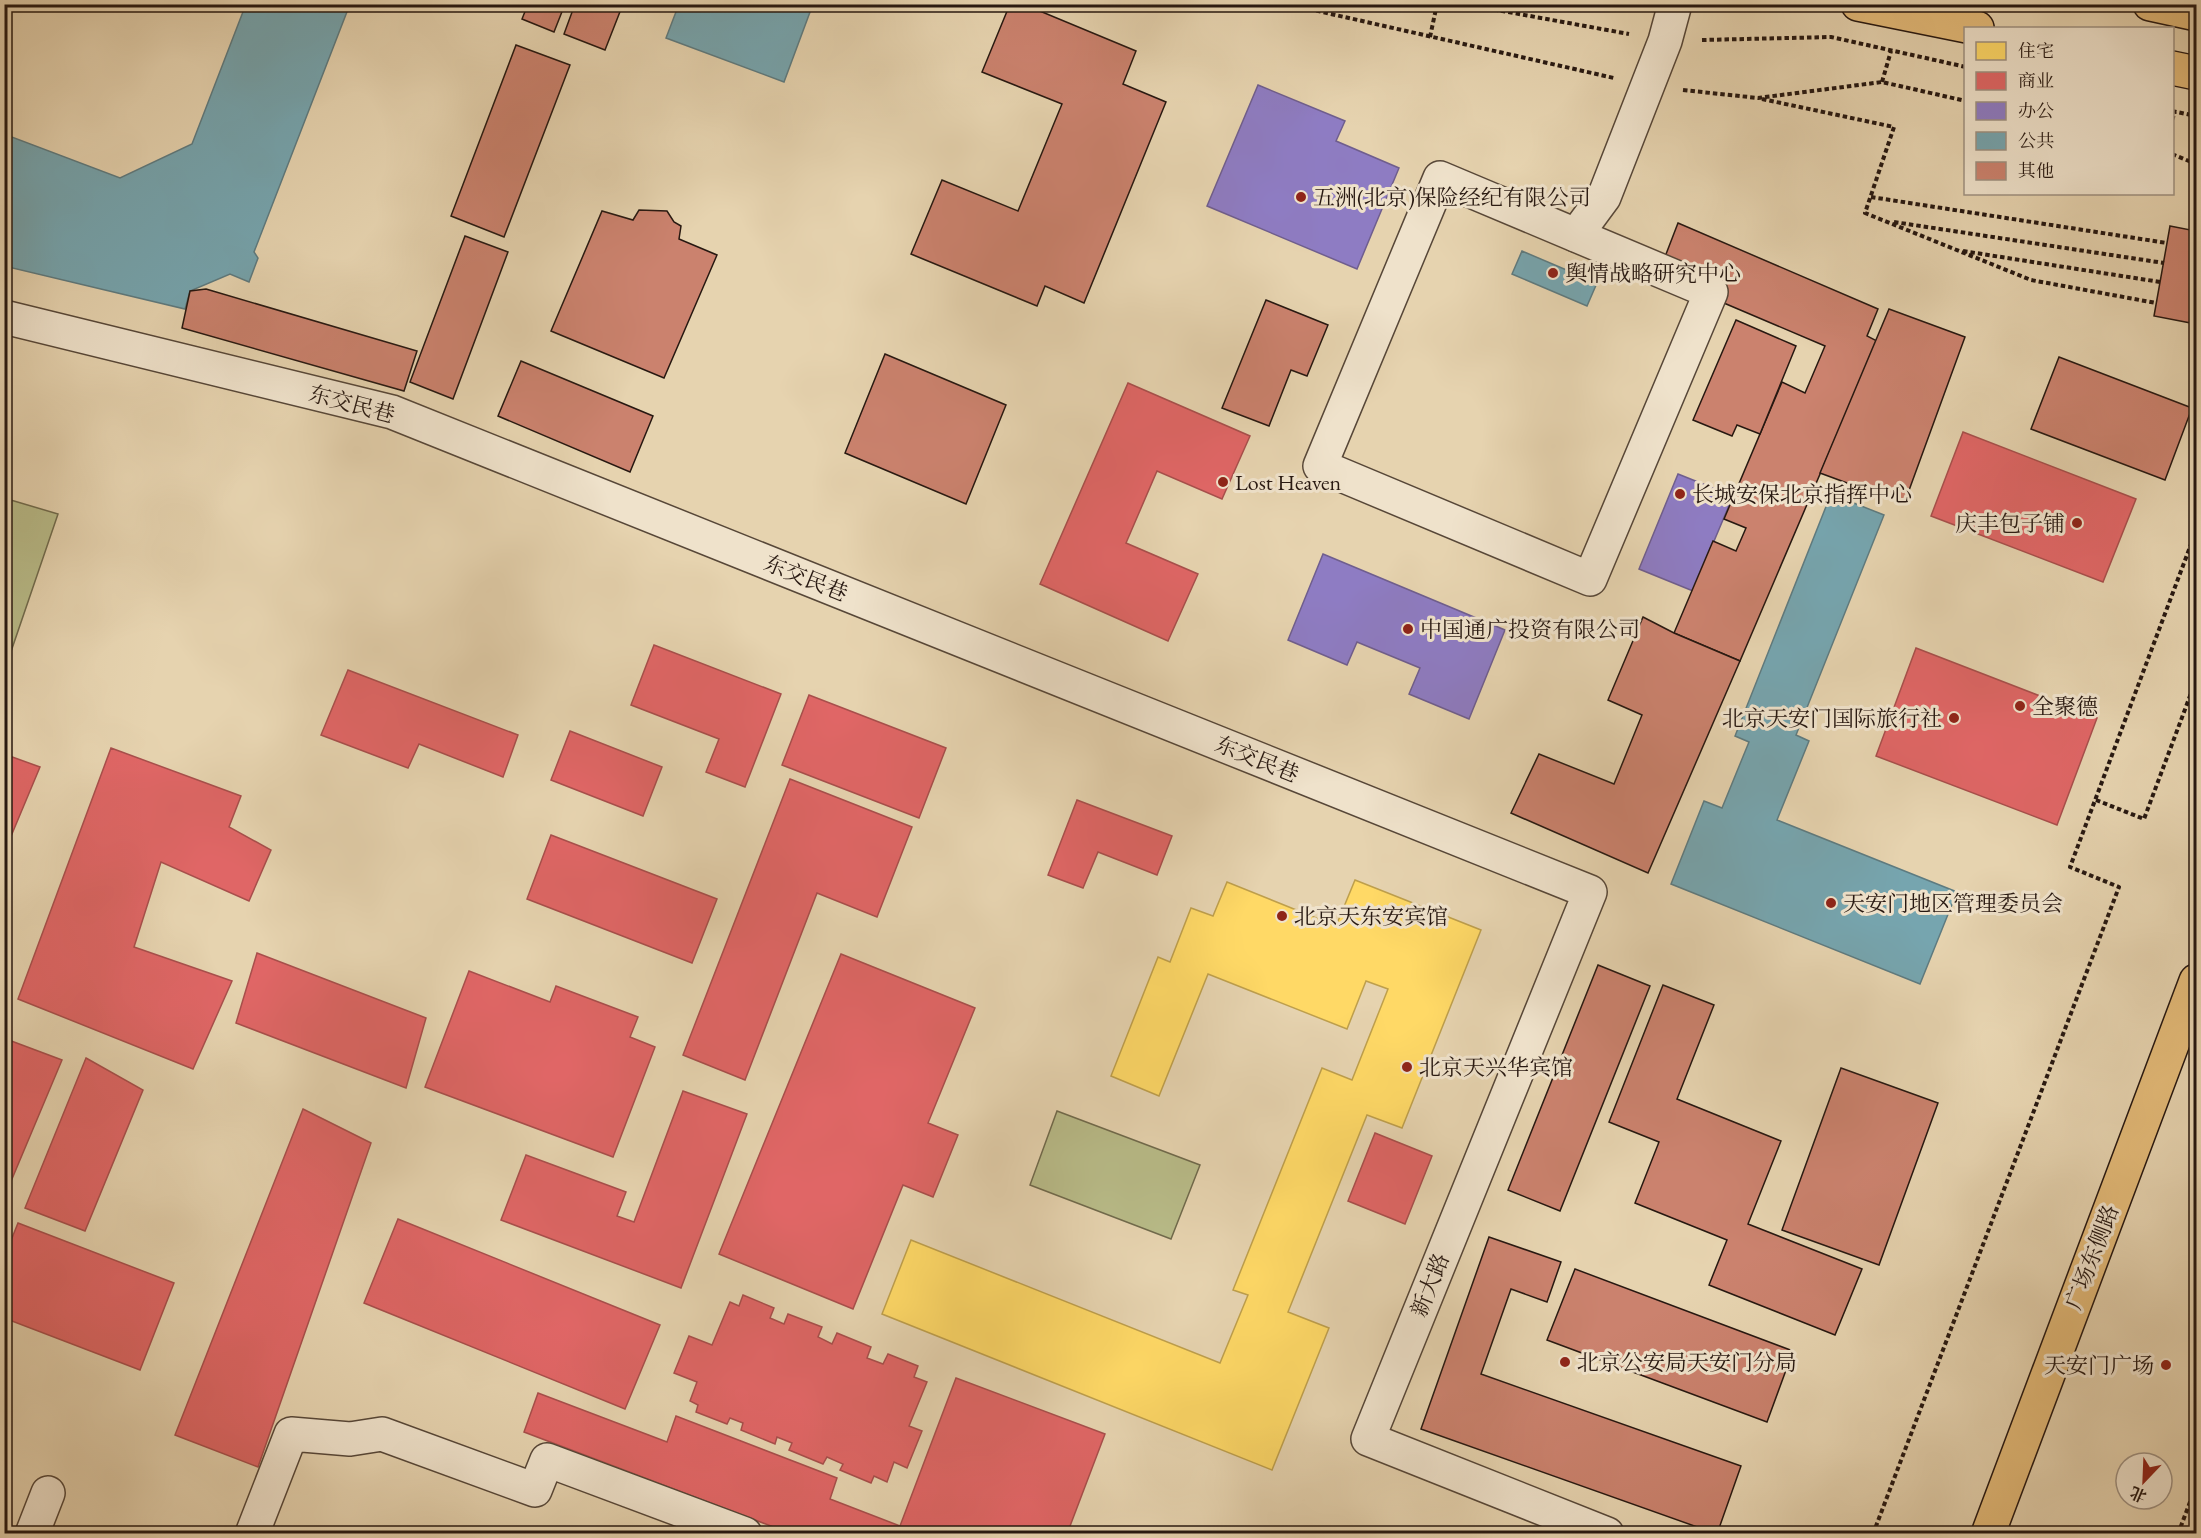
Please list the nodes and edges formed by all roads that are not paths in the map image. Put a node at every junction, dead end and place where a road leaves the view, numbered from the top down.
1 (1675, 4) edge
2 (1858, 4) edge
3 (2150, 4) edge
4 (2196, 14) edge
5 (1972, 27) edge
6 (2174, 68) edge
7 (2196, 73) edge
8 (1576, 235) junction
9 (4, 317) edge
10 (1590, 892) joint
11 (2196, 981) edge
12 (48, 1493) dead end
13 (32, 1533) edge
14 (252, 1533) edge
15 (745, 1533) edge
16 (1607, 1533) edge
17 (1988, 1533) edge

1 - 8 street
2 - 5 main road
3 - 4 main road
6 - 7 main road
8 - 8 street
9 - 10 street, 东交民巷
10 - 16 street, 新大路
11 - 17 main road, 广场东侧路
12 - 13 street
14 - 15 street

